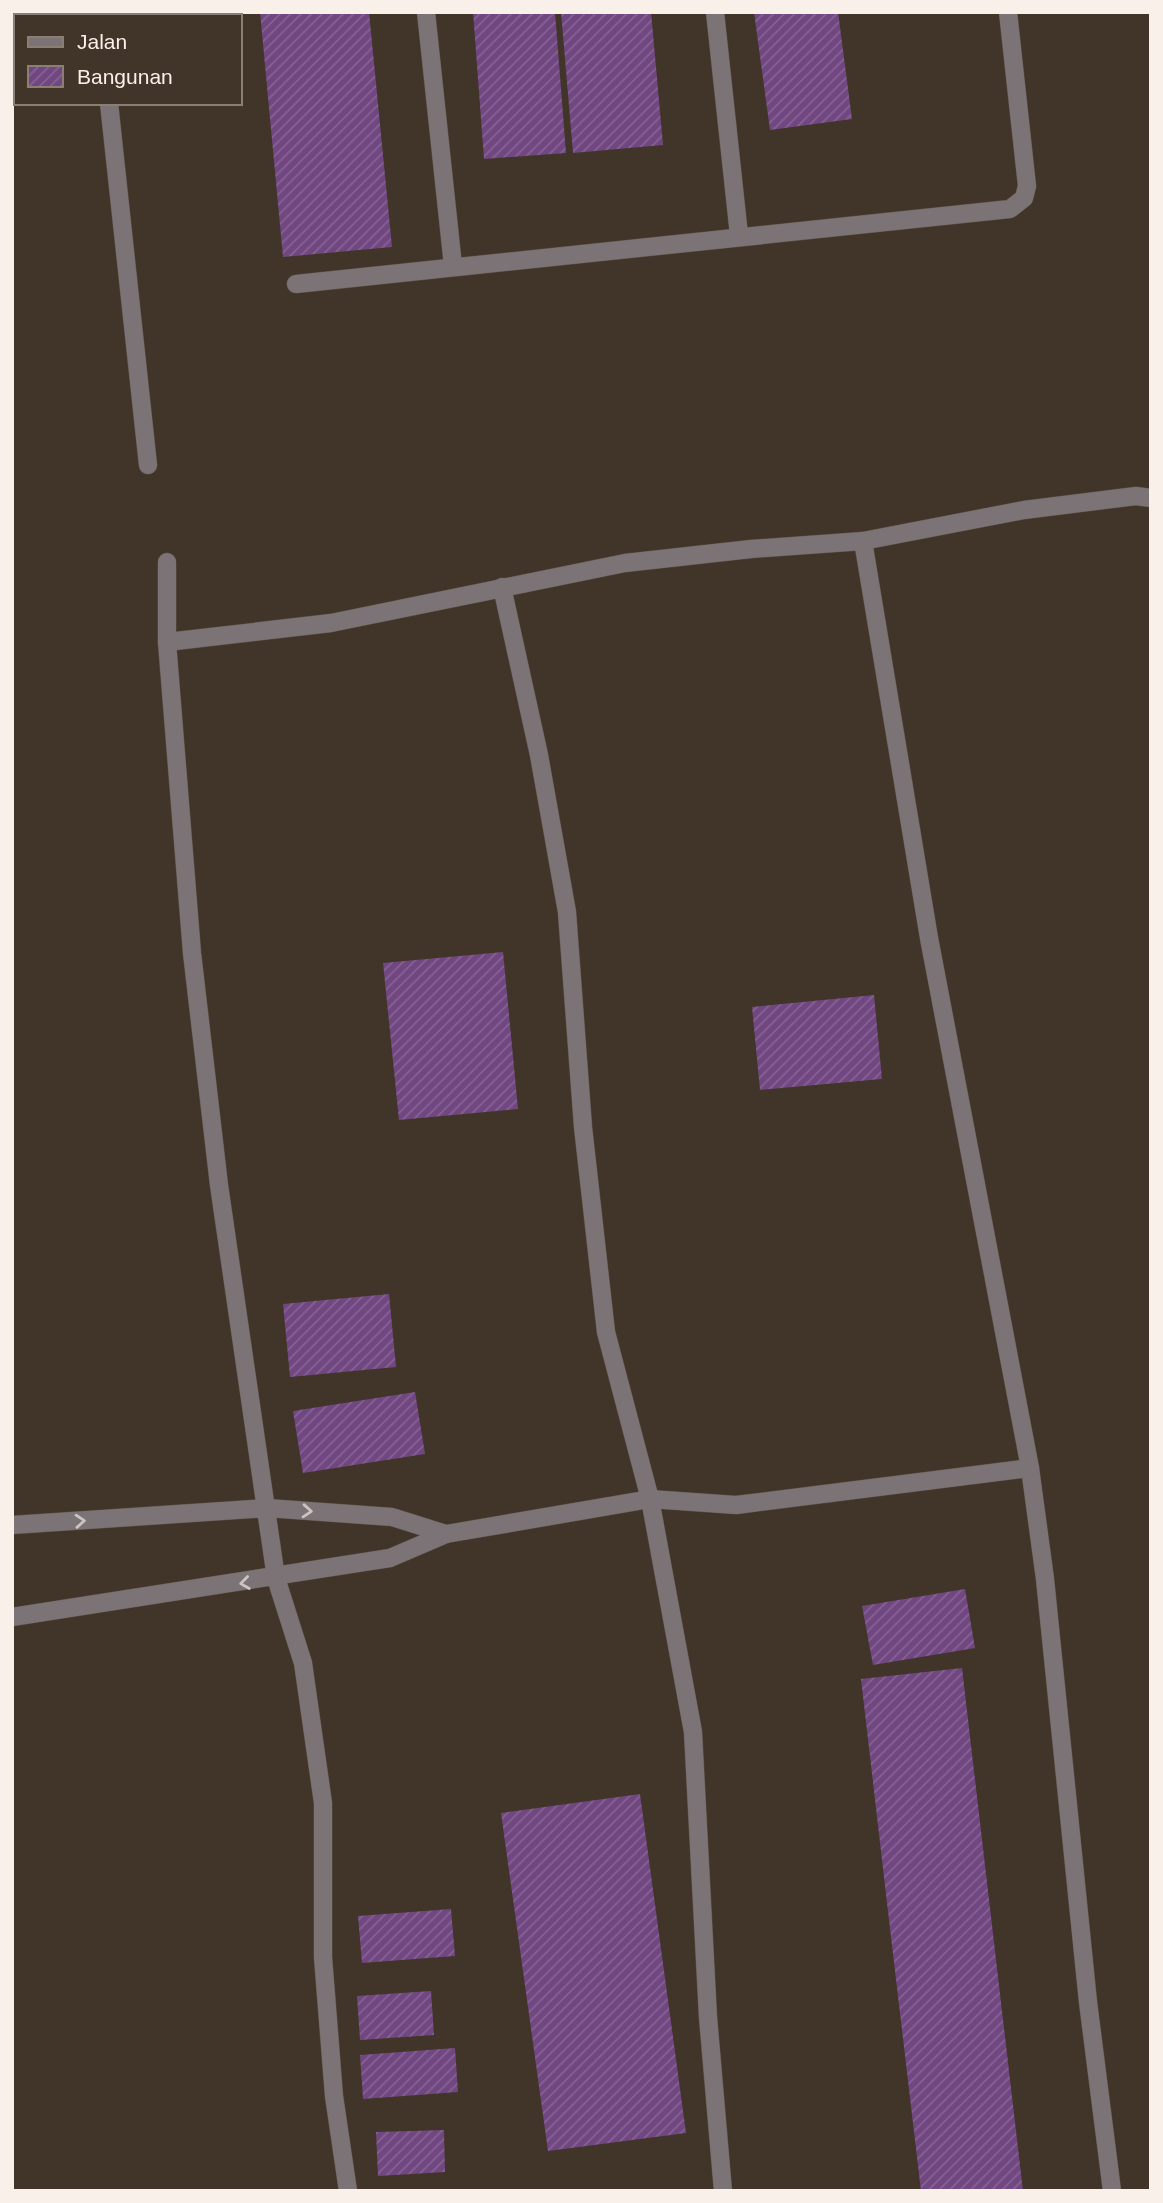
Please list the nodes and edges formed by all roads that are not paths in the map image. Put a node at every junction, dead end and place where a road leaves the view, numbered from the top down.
1 (426, 12) edge
2 (715, 12) edge
3 (1008, 12) edge
4 (109, 105) edge
5 (739, 235) junction
6 (453, 266) junction
7 (296, 284) dead end
8 (148, 466) dead end
9 (1151, 498) edge
10 (863, 541) junction
11 (167, 562) dead end
12 (502, 587) junction
13 (167, 642) junction
14 (1030, 1468) junction
15 (650, 1499) junction
16 (267, 1508) junction
17 (12, 1525) edge
18 (446, 1534) junction
19 (276, 1578) junction
20 (12, 1618) edge
21 (348, 2191) edge
22 (723, 2191) edge
23 (1112, 2191) edge

1 - 6 street
2 - 5 street
3 - 5 street
4 - 8 street
5 - 6 street
6 - 7 street
9 - 10 street
10 - 12 street
10 - 14 street
11 - 13 street
12 - 13 street
12 - 15 street
13 - 16 street
14 - 15 street
14 - 23 street
15 - 18 street
15 - 22 street
17 -> 16 street
16 -> 18 street
16 - 19 street
18 - 19 street
19 -> 20 street
19 - 21 street

